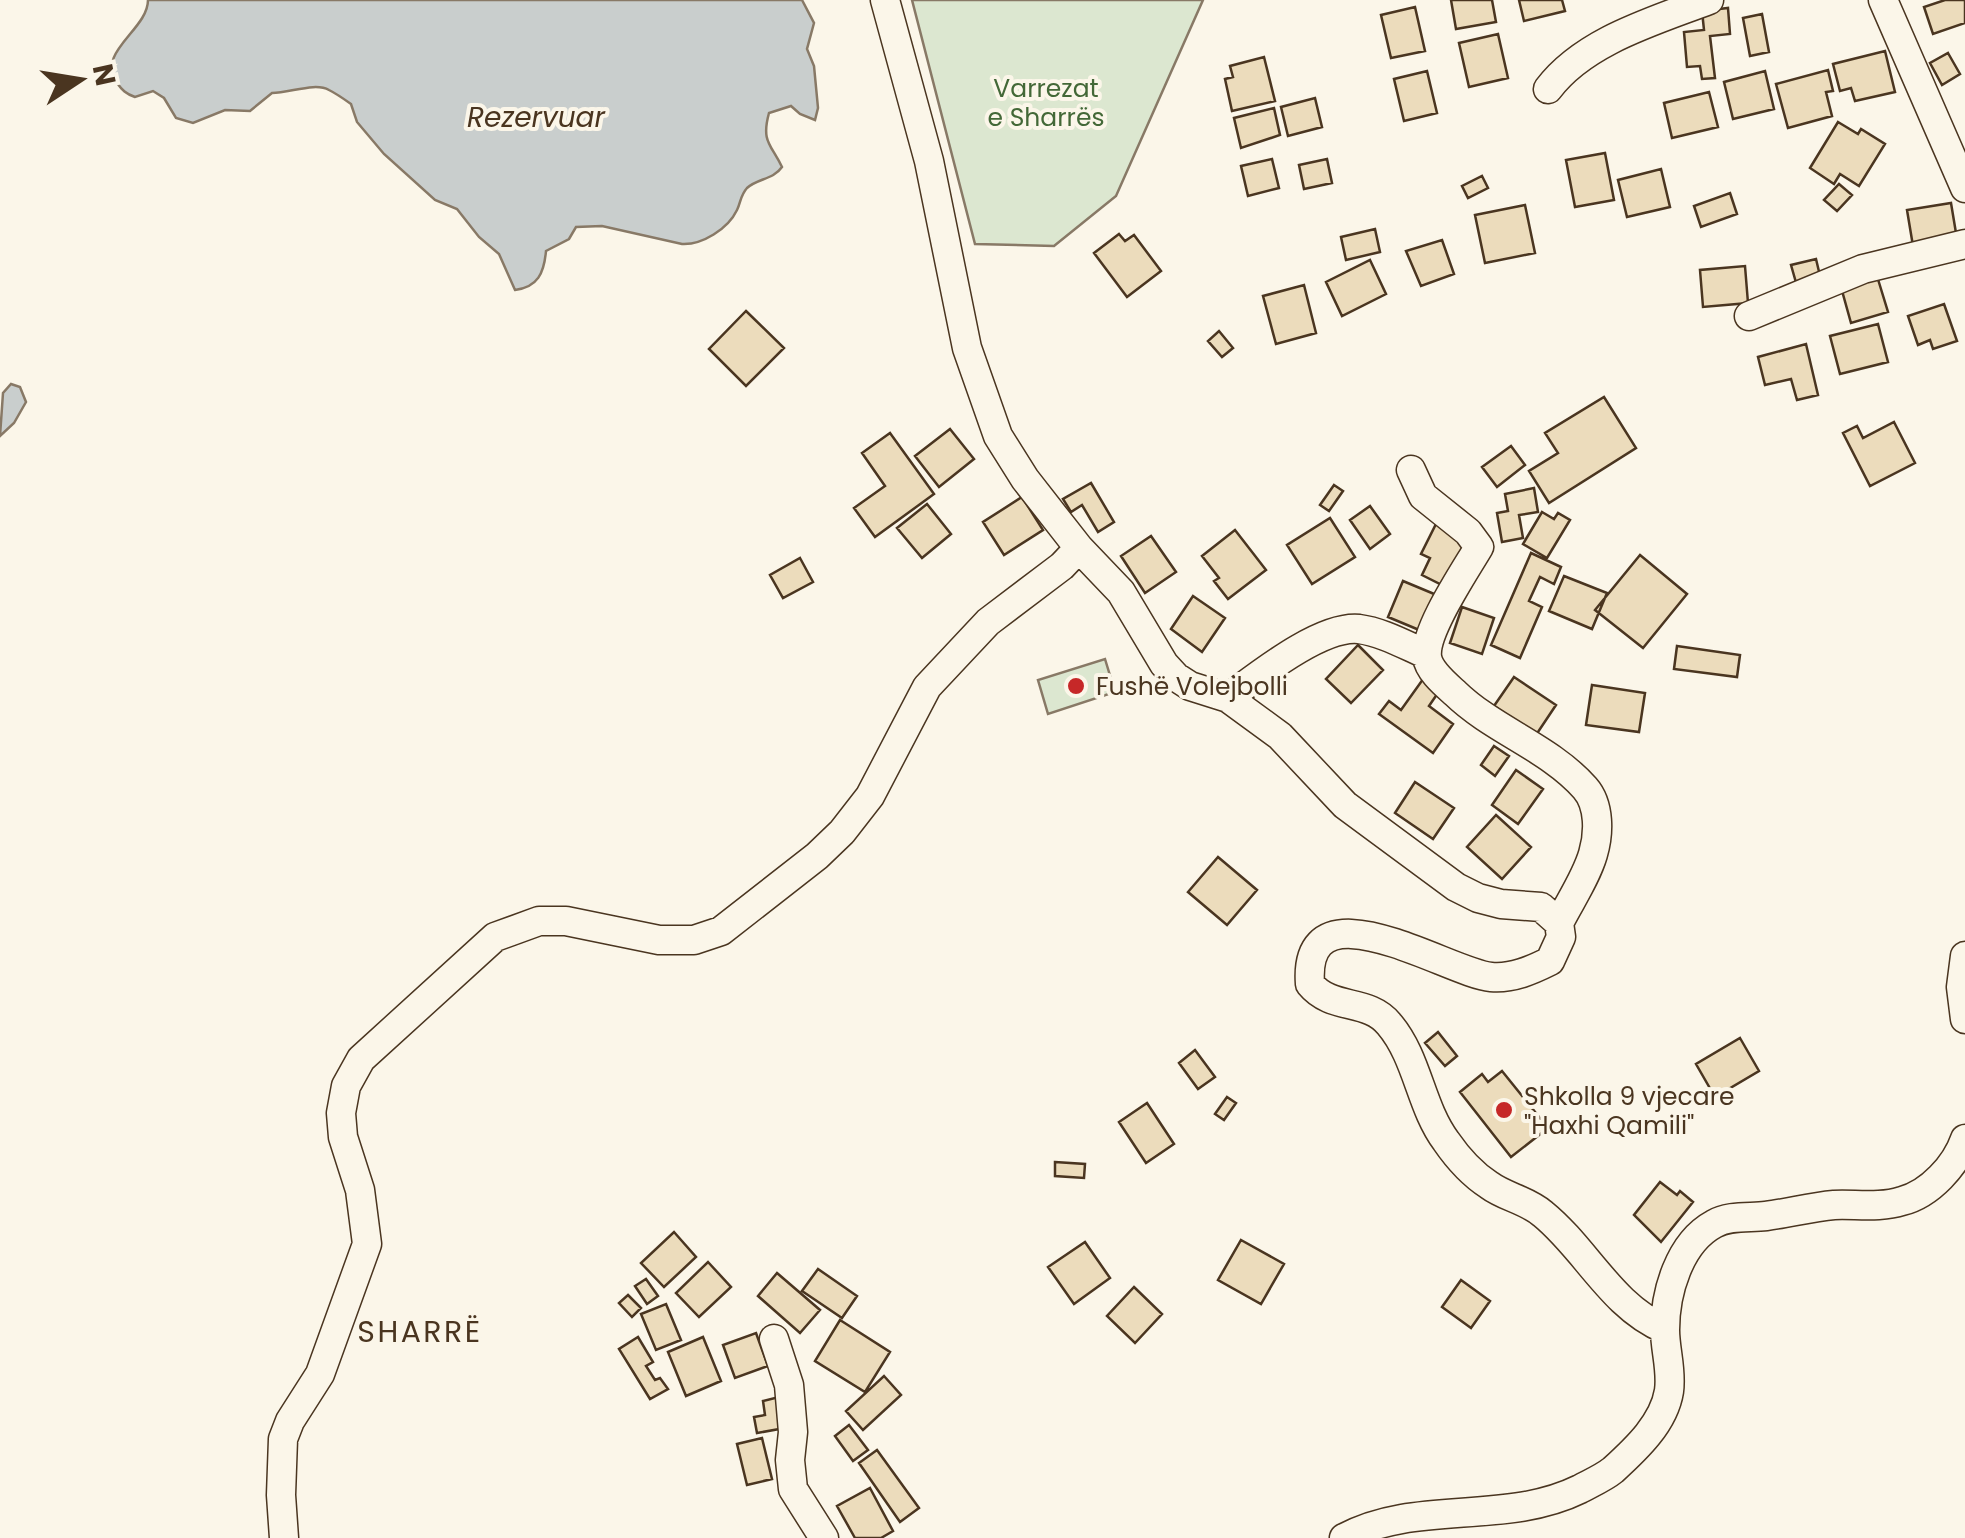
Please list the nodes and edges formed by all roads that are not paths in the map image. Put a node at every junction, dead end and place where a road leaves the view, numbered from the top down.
1 (885, 0) edge
2 (1709, 0) edge
3 (1883, 0) edge
4 (1548, 89) dead end
5 (1965, 188) edge
6 (1965, 244) edge
7 (1749, 316) dead end
8 (1411, 470) dead end
9 (1079, 548) junction
10 (1426, 654) junction
11 (1228, 698) junction
12 (1559, 924) junction
13 (1965, 956) edge
14 (1965, 1019) edge
15 (1965, 1139) edge
16 (1665, 1329) junction
17 (774, 1339) dead end
18 (284, 1538) edge
19 (824, 1538) edge
20 (1344, 1538) edge

1 - 9 street
2 - 4 street
3 - 5 street
6 - 7 street
8 - 10 street
9 - 11 street
9 - 18 street
10 - 11 street
10 - 12 street
11 - 12 street
12 - 16 street
13 - 14 street
15 - 16 street
16 - 20 street
17 - 19 street

